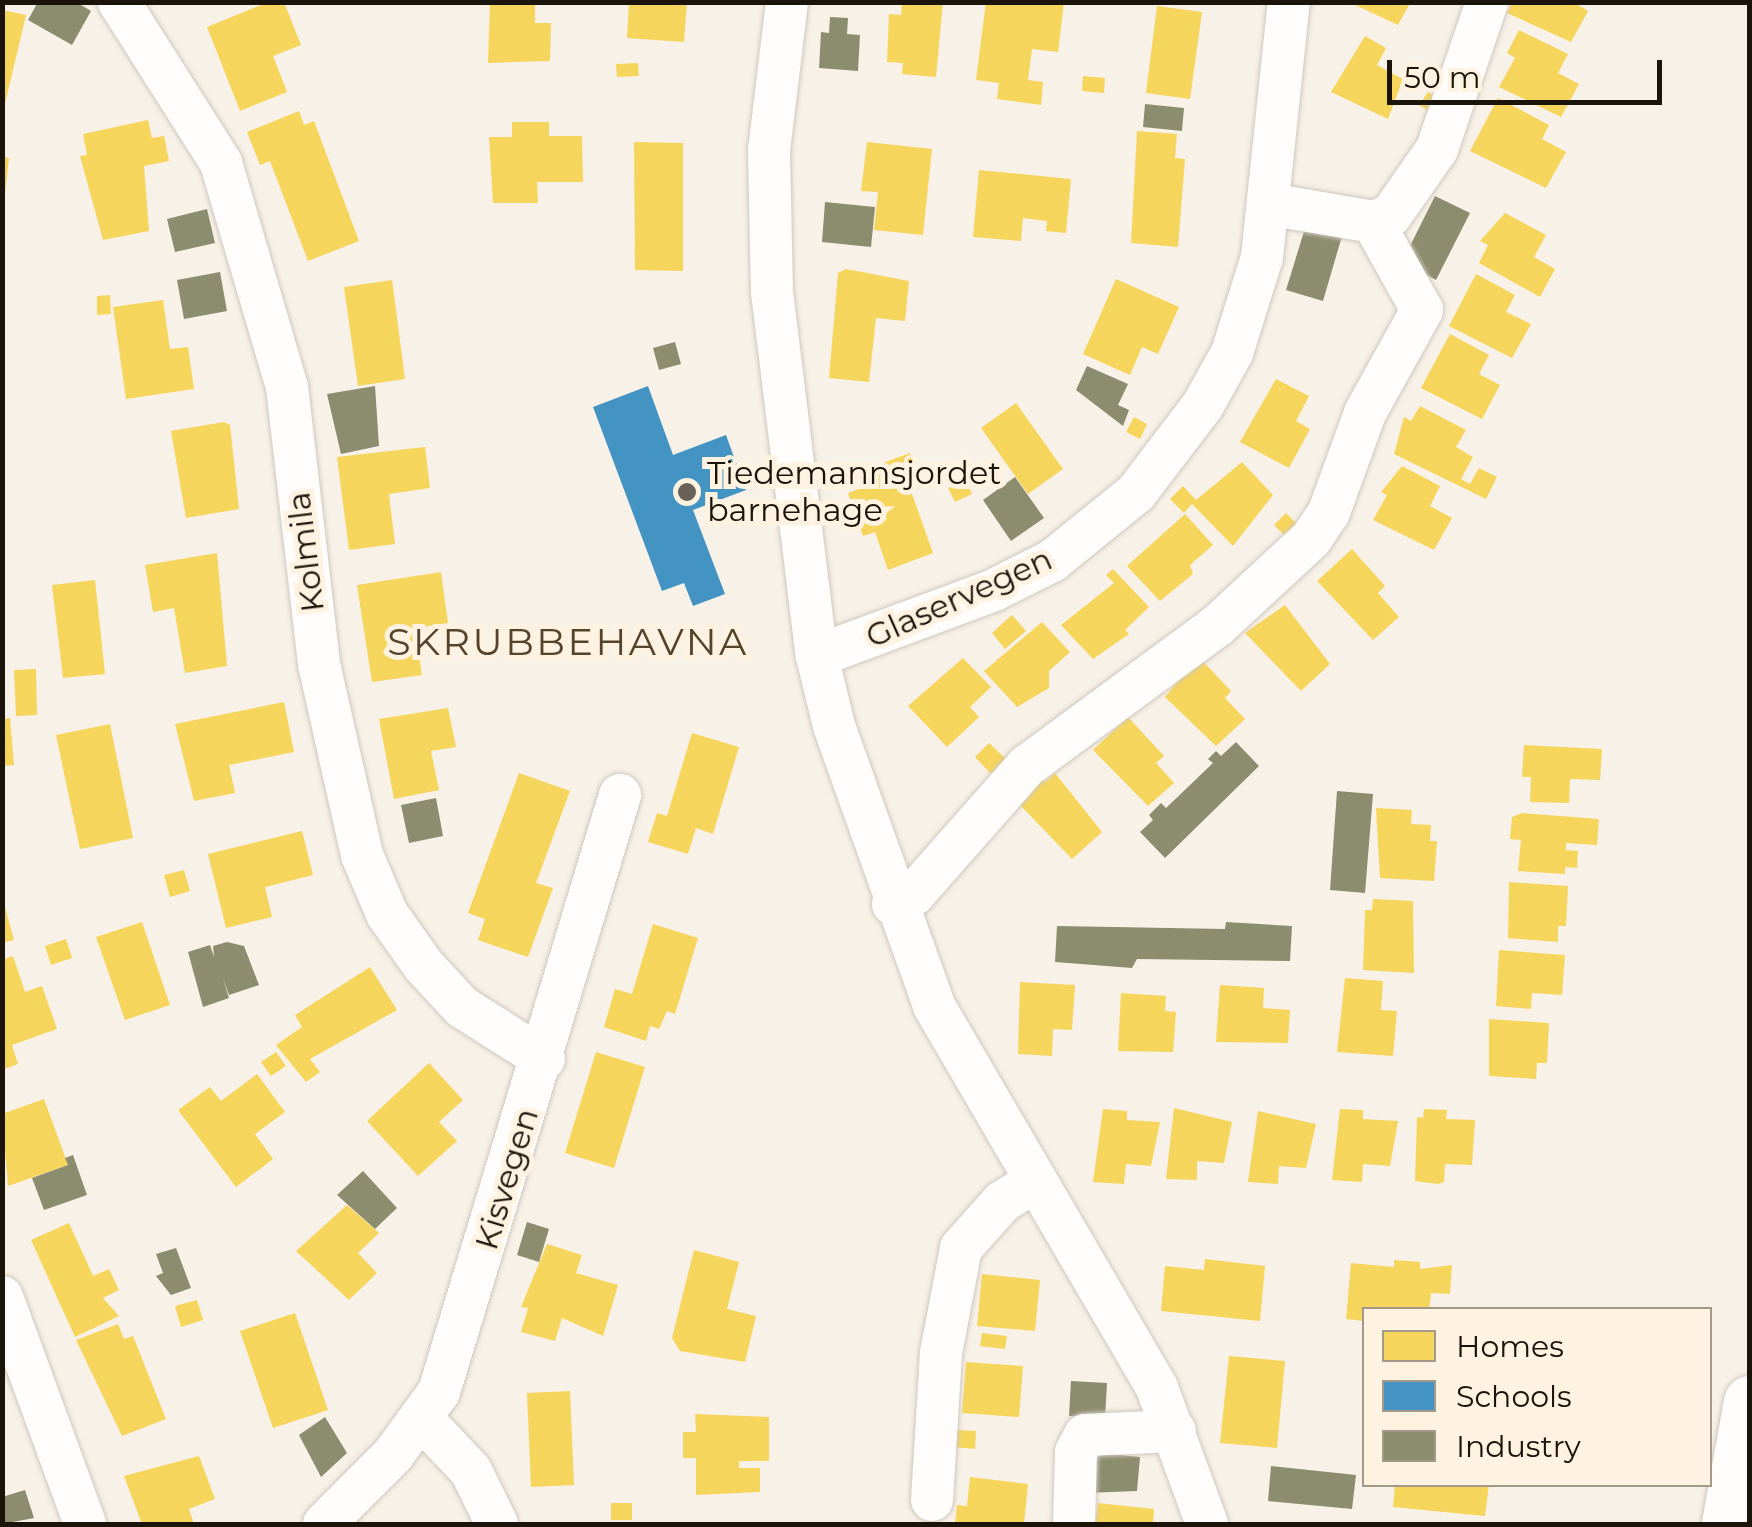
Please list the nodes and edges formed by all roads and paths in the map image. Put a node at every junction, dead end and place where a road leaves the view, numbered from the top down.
1 (119, 2) edge
2 (786, 2) edge
3 (1289, 2) edge
4 (1487, 2) edge
5 (1268, 204) junction
6 (1373, 222) junction
7 (817, 656) junction
8 (620, 795) dead end
9 (893, 904) junction
10 (544, 1058) junction
11 (1036, 1180) junction
12 (2, 1296) edge
13 (1750, 1402) edge
14 (422, 1419) junction
15 (1175, 1431) junction
16 (932, 1500) dead end
17 (85, 1524) edge
18 (324, 1524) edge
19 (497, 1524) edge
20 (1074, 1524) edge
21 (1207, 1524) edge
22 (1728, 1524) edge

1 - 10 street, Kolmila
2 - 7 street
3 - 5 street, Glaservegen
4 - 6 street
5 - 6 street
5 - 7 street, Glaservegen
6 - 9 street
7 - 9 street
8 - 10 street, Kisvegen
9 - 11 street
10 - 14 street, Kisvegen
11 - 15 street
11 - 16 street
12 - 17 street
13 - 22 street
14 - 18 street, Kisvegen
14 - 19 street
15 - 20 street
15 - 21 street

